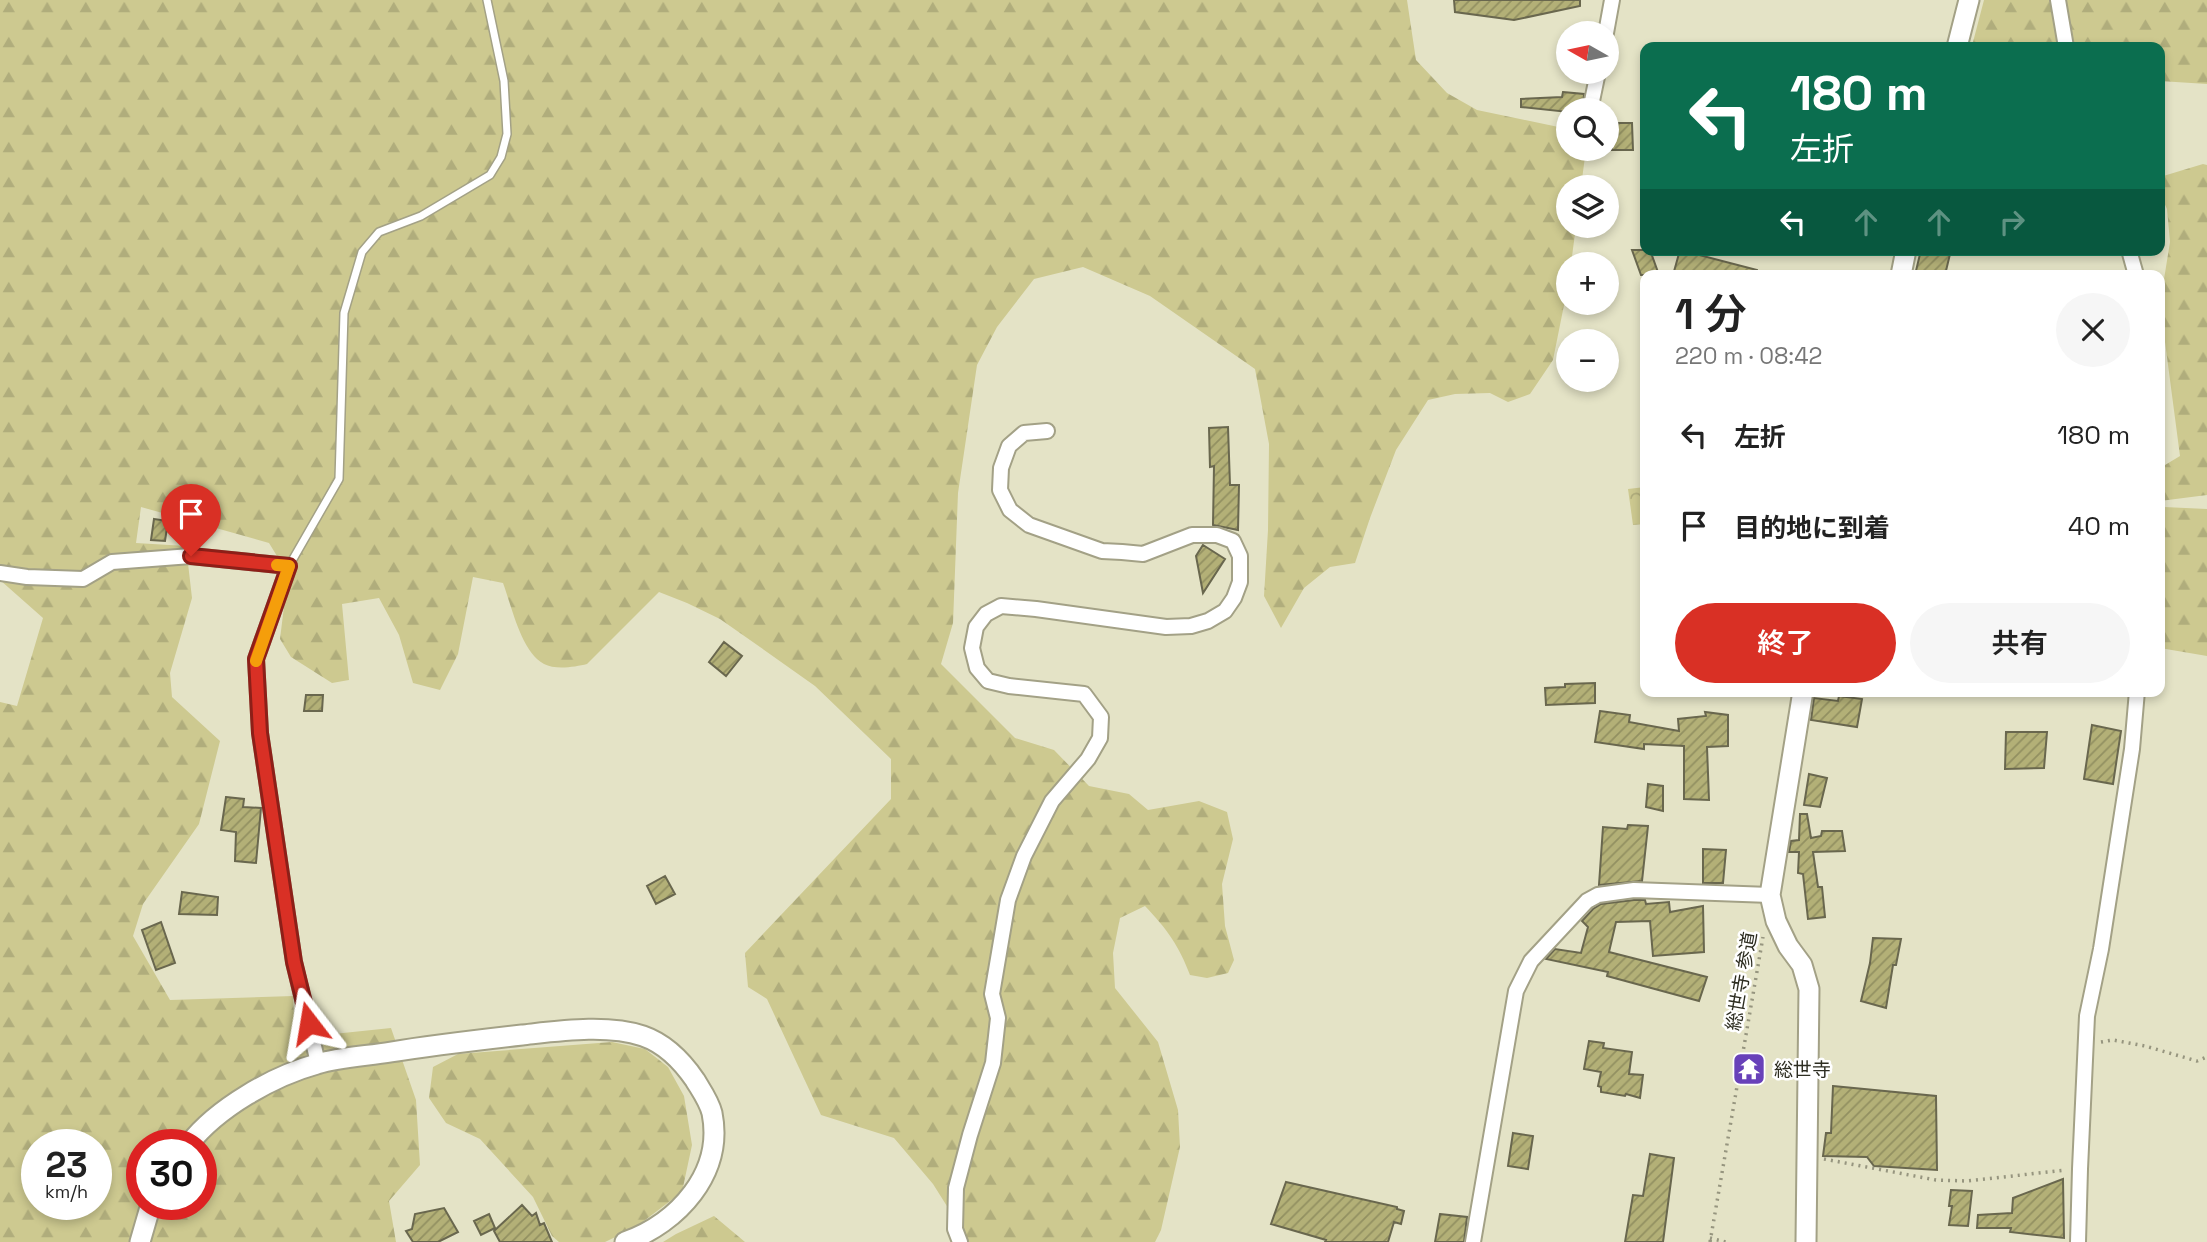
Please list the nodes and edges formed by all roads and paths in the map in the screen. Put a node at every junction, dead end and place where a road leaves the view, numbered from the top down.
1 (487, 0) edge
2 (1612, 0) edge
3 (1969, 0) edge
4 (2058, 0) edge
5 (1608, 21) edge
6 (1958, 42) edge
7 (2065, 42) edge
8 (1048, 431) dead end
9 (289, 566) junction
10 (0, 573) edge
11 (1802, 697) edge
12 (2136, 697) edge
13 (1770, 895) junction
14 (1763, 936) dead end
15 (2085, 1043) junction
16 (2207, 1057) edge
17 (318, 1063) junction
18 (203, 1129) edge
19 (1808, 1157) junction
20 (2080, 1169) junction
21 (147, 1220) edge
22 (1710, 1240) edge
23 (140, 1242) edge
24 (625, 1242) edge
25 (960, 1242) edge
26 (1473, 1242) edge
27 (1726, 1242) edge
28 (1806, 1242) edge
29 (2078, 1242) edge

1 - 9 lane
2 - 5 street
3 - 6 street
4 - 7 street
8 - 25 street
9 - 10 street
9 - 17 street
11 - 13 street
12 - 15 street
13 - 19 street
13 - 26 street
14 - 22 path, 総世寺 参道
15 - 16 path
15 - 20 street
17 - 18 street
17 - 24 street
19 - 20 path
19 - 28 street
20 - 29 street
21 - 23 street
22 - 27 path, 総世寺 参道

